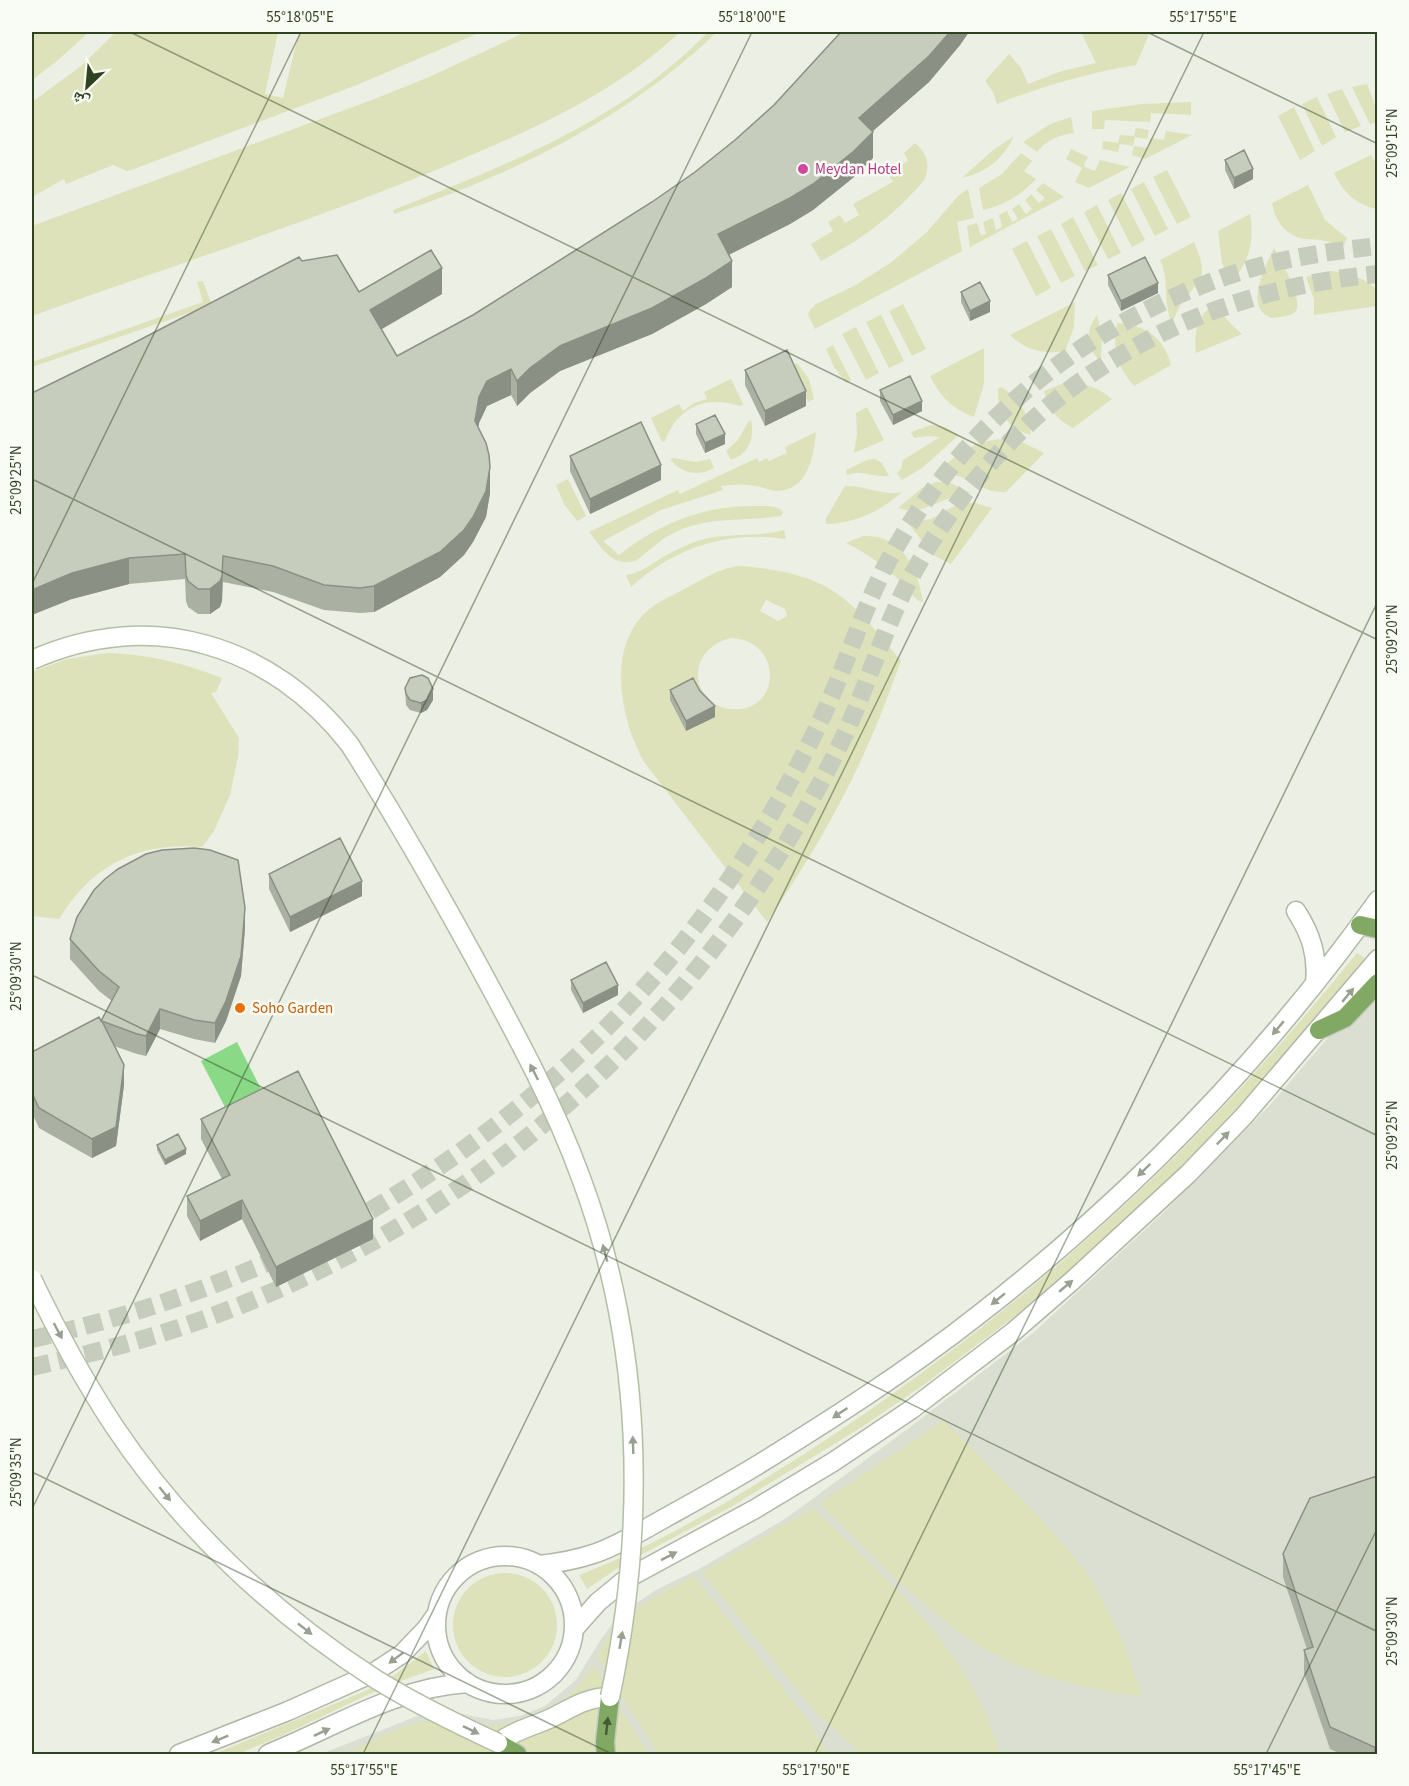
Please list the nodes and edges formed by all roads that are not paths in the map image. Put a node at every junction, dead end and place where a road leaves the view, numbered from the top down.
1 (32, 660) edge
2 (1377, 900) edge
3 (1296, 911) dead end
4 (1369, 927) edge
5 (1377, 959) edge
6 (1315, 983) junction
7 (1377, 984) edge
8 (1319, 1030) junction
9 (32, 1279) edge
10 (539, 1564) junction
11 (436, 1615) junction
12 (574, 1629) junction
13 (468, 1683) junction
14 (610, 1697) junction
15 (498, 1743) junction
16 (179, 1755) edge
17 (268, 1755) edge
18 (517, 1755) edge
19 (606, 1755) edge

14 -> 1 street, bridge
2 - 4 street
3 - 6 street
4 - 6 street
8 -> 5 street
6 -> 10 street
7 - 8 main road
12 -> 8 street
9 -> 15 street, bridge
10 - 11 street
10 - 12 street
11 - 13 street
11 -> 16 street
12 - 13 street
17 -> 13 street
14 - 15 street
19 -> 14 main road
15 - 18 main road

